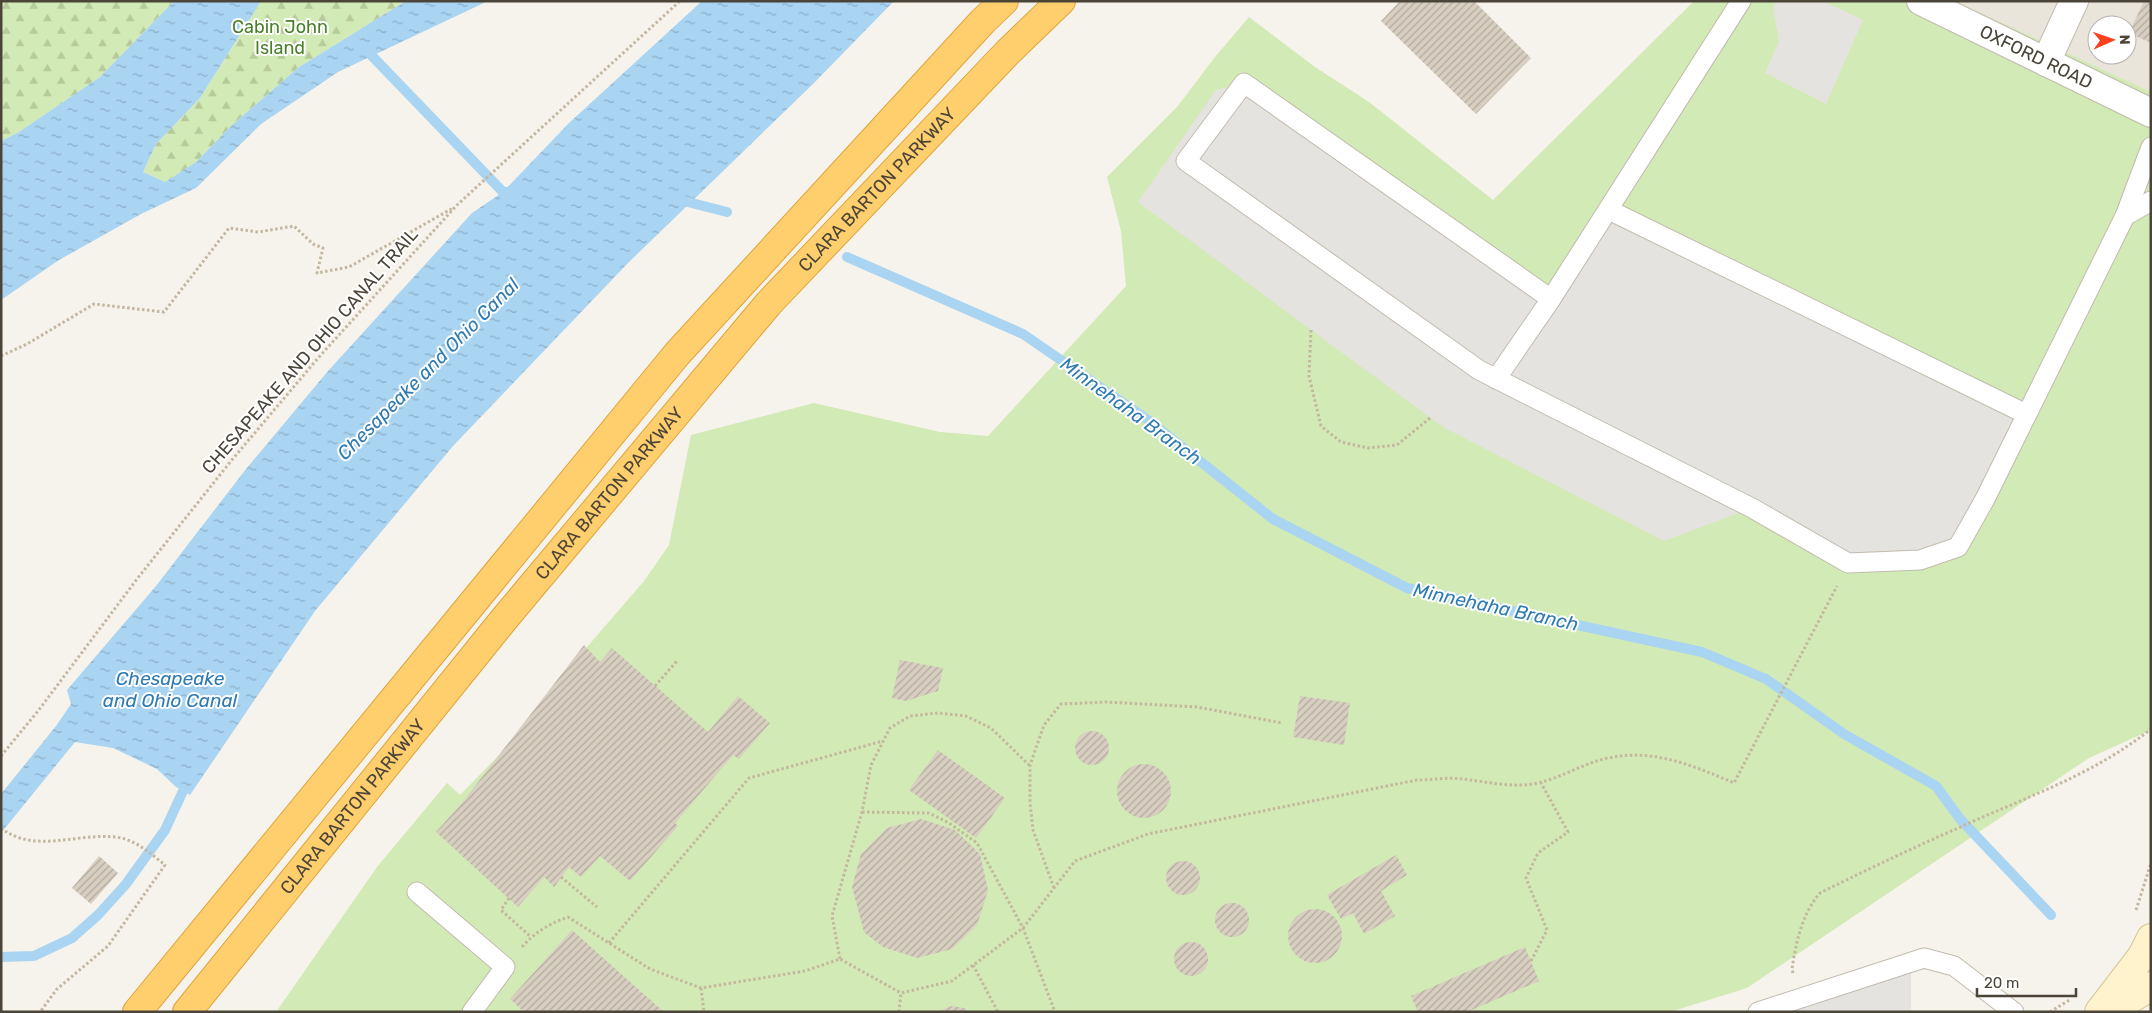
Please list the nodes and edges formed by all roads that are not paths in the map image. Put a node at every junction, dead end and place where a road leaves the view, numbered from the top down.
1 (1004, 1) edge
2 (1061, 1) edge
3 (1740, 1) edge
4 (1921, 1) edge
5 (2074, 1) edge
6 (2046, 62) junction
7 (2151, 113) edge
8 (2151, 148) edge
9 (2151, 201) edge
10 (1609, 210) junction
11 (2125, 216) junction
12 (1551, 299) junction
13 (1496, 379) junction
14 (2026, 414) junction
15 (417, 892) dead end
16 (2151, 938) edge
17 (2151, 986) edge
18 (137, 1012) edge
19 (187, 1012) edge
20 (472, 1012) edge
21 (1758, 1012) edge
22 (2014, 1012) edge
23 (2099, 1012) edge
24 (2110, 1012) edge

1 - 18 highway, CLARA BARTON PARKWAY
2 - 19 highway, CLARA BARTON PARKWAY
3 - 10 lane
4 - 6 street, OXFORD ROAD
5 - 6 street
6 - 7 street, OXFORD ROAD
8 - 11 lane
9 - 11 lane
10 - 12 lane
10 - 14 lane
11 - 14 lane
12 - 13 lane
12 - 13 lane
13 - 14 lane
15 - 20 lane
16 - 23 main road
17 - 24 main road
21 - 22 lane

